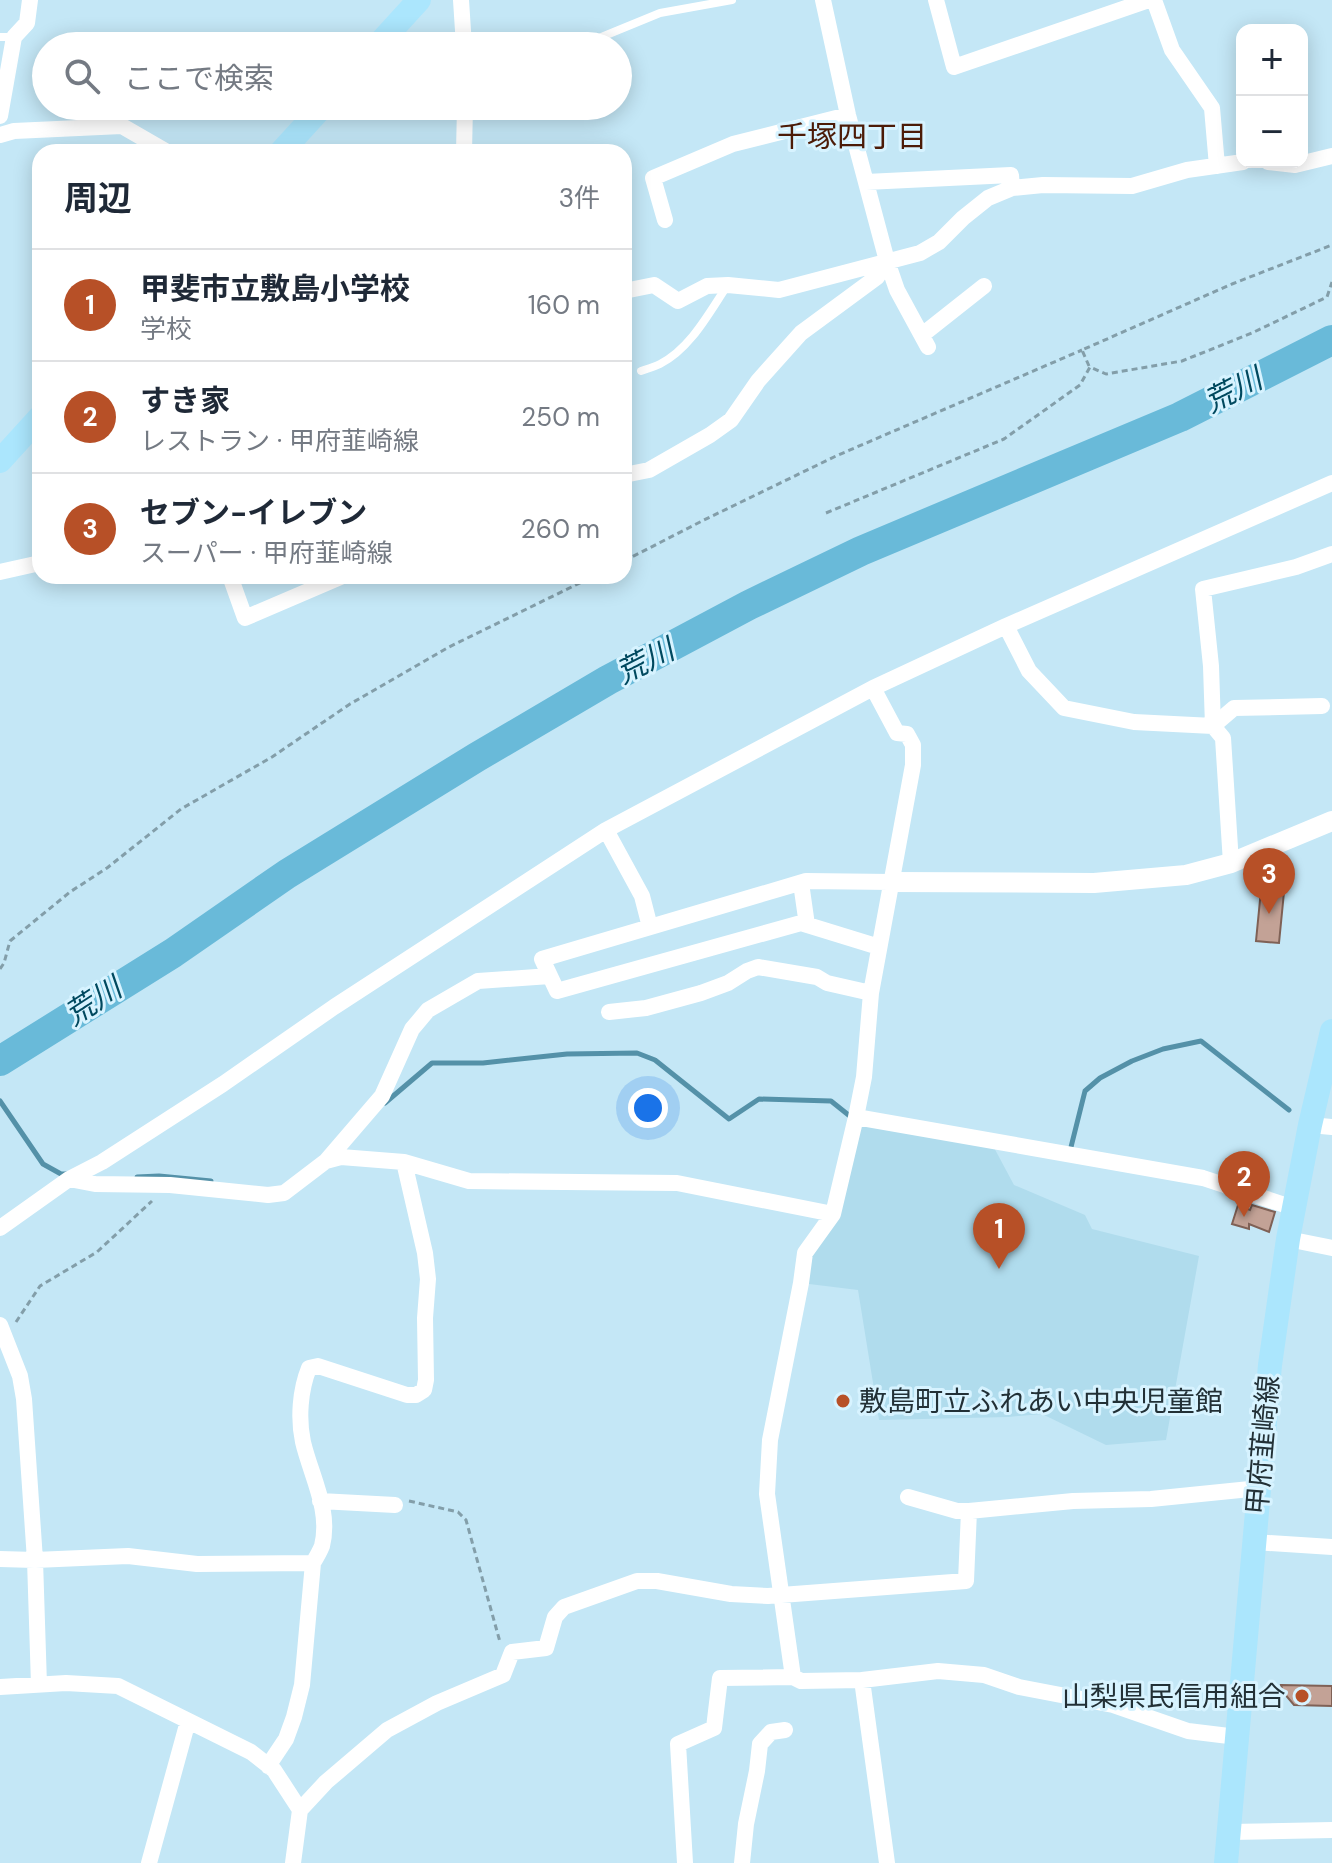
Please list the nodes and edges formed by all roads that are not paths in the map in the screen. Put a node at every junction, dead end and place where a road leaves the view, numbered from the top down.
1 (30, 0) edge
2 (419, 0) edge
3 (461, 0) edge
4 (732, 0) edge
5 (823, 0) edge
6 (936, 0) edge
7 (1151, 0) edge
8 (390, 32) edge
9 (463, 32) edge
10 (614, 32) edge
11 (7, 37) edge
12 (848, 115) junction
13 (0, 116) edge
14 (310, 120) edge
15 (465, 120) edge
16 (0, 135) edge
17 (153, 144) edge
18 (288, 144) edge
19 (464, 144) edge
20 (1332, 156) edge
21 (1308, 162) edge
22 (1236, 163) edge
23 (1217, 166) junction
24 (866, 182) junction
25 (1012, 188) junction
26 (665, 220) dead end
27 (887, 261) junction
28 (728, 285) junction
29 (984, 286) dead end
30 (632, 289) edge
31 (641, 371) dead end
32 (32, 426) edge
33 (0, 461) edge
34 (632, 473) edge
35 (1332, 483) edge
36 (1332, 554) edge
37 (32, 565) edge
38 (0, 572) edge
39 (233, 584) edge
40 (324, 584) edge
41 (1006, 626) junction
42 (873, 688) junction
43 (1322, 706) dead end
44 (1213, 726) junction
45 (1332, 821) edge
46 (606, 830) junction
47 (1231, 863) junction
48 (892, 882) junction
49 (801, 883) junction
50 (807, 925) junction
51 (650, 927) junction
52 (879, 947) junction
53 (550, 976) junction
54 (871, 993) junction
55 (609, 1012) dead end
56 (1332, 1031) edge
57 (856, 1117) junction
58 (1321, 1126) edge
59 (326, 1161) junction
60 (404, 1162) junction
61 (69, 1179) junction
62 (1294, 1208) junction
63 (833, 1214) junction
64 (0, 1228) edge
65 (1288, 1239) junction
66 (1332, 1248) edge
67 (3, 1333) edge
68 (1260, 1488) junction
69 (908, 1497) dead end
70 (320, 1501) junction
71 (395, 1505) road end
72 (969, 1511) junction
73 (1254, 1542) junction
74 (1332, 1547) edge
75 (0, 1559) edge
76 (35, 1560) junction
77 (313, 1563) junction
78 (783, 1595) junction
79 (793, 1677) junction
80 (862, 1680) junction
81 (39, 1685) junction
82 (0, 1687) edge
83 (188, 1721) junction
84 (785, 1730) dead end
85 (1237, 1737) junction
86 (268, 1766) junction
87 (300, 1810) junction
88 (1332, 1830) edge
89 (1230, 1832) junction
90 (149, 1863) edge
91 (293, 1863) edge
92 (685, 1863) edge
93 (742, 1863) edge
94 (887, 1863) edge
95 (1226, 1863) edge

1 - 11 street
2 - 8 main road
3 - 9 street
4 - 10 lane
5 - 12 street
6 - 7 street
7 - 23 street
11 - 13 street
12 - 24 street
12 - 26 street
14 - 18 main road
15 - 19 street
16 - 17 street
20 - 21 street
22 - 23 street
23 - 25 street
24 - 25 street
24 - 27 street
25 - 27 street
27 - 28 street
27 - 29 street
27 - 34 street
28 - 30 street
28 - 31 lane
32 - 33 main road
35 - 41 street
36 - 44 street
37 - 38 street
39 - 40 street
41 - 42 street
41 - 44 street
42 - 46 street
42 - 48 street
43 - 44 street
44 - 47 street
45 - 47 street
46 - 51 street
46 - 61 street
47 - 48 street
48 - 49 street
48 - 52 street
49 - 50 street
49 - 51 street
50 - 52 street
50 - 53 street
51 - 53 street
52 - 54 street
53 - 59 street
54 - 55 street
54 - 57 street
56 - 58 main road, 甲府韮崎線
57 - 62 street
57 - 63 street
58 - 62 main road, 甲府韮崎線
59 - 60 street
59 - 61 street
60 - 63 street
60 - 70 street
61 - 64 street
62 - 65 main road, 甲府韮崎線
63 - 78 street
65 - 66 street
65 - 68 main road, 甲府韮崎線
67 - 76 street
68 - 72 street
68 - 73 main road, 甲府韮崎線
69 - 72 street
70 - 71 street
70 - 77 street
72 - 78 street
73 - 74 street
73 - 85 main road, 甲府韮崎線
75 - 76 street
76 - 77 street
76 - 81 street
77 - 86 street
78 - 79 street
78 - 87 street
79 - 80 street
79 - 92 street
80 - 85 street
80 - 94 street
81 - 82 street
81 - 83 street
83 - 86 street
83 - 90 street
84 - 93 street
85 - 89 main road, 甲府韮崎線
86 - 87 street
87 - 91 street
88 - 89 street
89 - 95 main road, 甲府韮崎線

